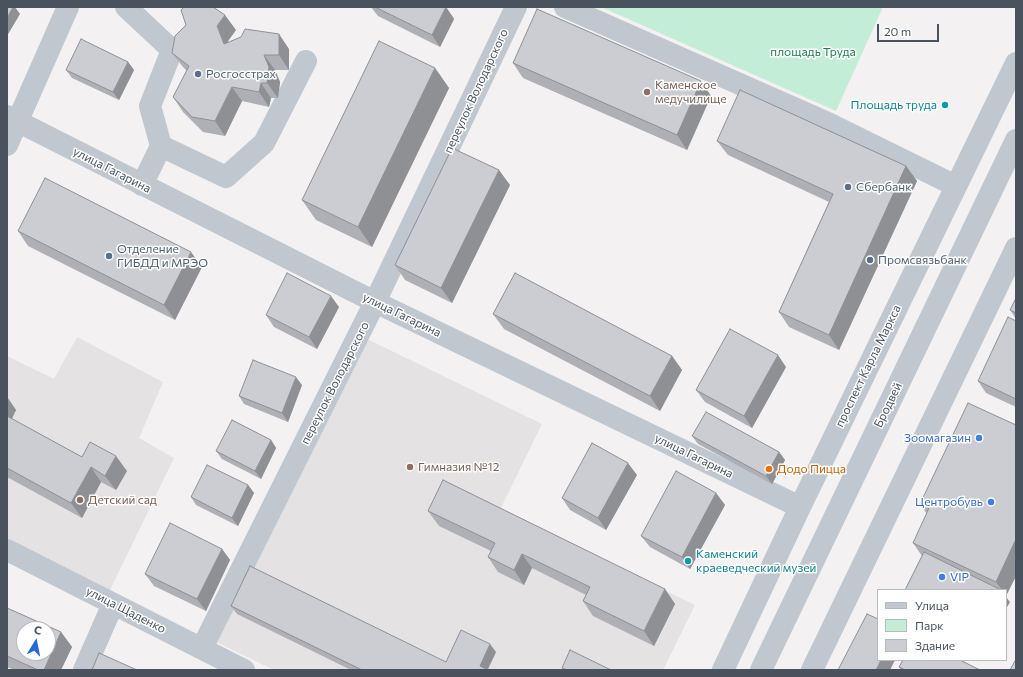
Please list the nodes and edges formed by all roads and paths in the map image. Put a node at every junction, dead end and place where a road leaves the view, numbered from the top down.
1 (68, 7) edge
2 (126, 7) edge
3 (516, 7) edge
4 (565, 7) edge
5 (306, 61) dead end
6 (1016, 63) edge
7 (12, 119) edge
8 (1016, 140) edge
9 (7, 145) edge
10 (161, 146) junction
11 (142, 185) junction
12 (956, 186) junction
13 (1016, 248) edge
14 (375, 302) junction
15 (800, 507) junction
16 (7, 550) edge
17 (113, 604) junction
18 (202, 648) junction
19 (84, 670) edge
20 (244, 670) edge
21 (722, 670) edge
22 (761, 670) edge
23 (812, 670) edge

1 - 7 street
2 - 10 street
3 - 14 street, переулок Володарского
4 - 12 street
5 - 10 street
6 - 12 street, проспект Карла Маркса
7 - 9 street
7 - 11 street, улица Гагарина
8 - 22 street, Бродвей
10 - 11 street
11 - 14 street, улица Гагарина
12 - 15 street, проспект Карла Маркса
13 - 23 street
14 - 15 street, улица Гагарина
14 - 18 street, переулок Володарского
15 - 21 street, проспект Карла Маркса
16 - 17 street, улица Щаденко
17 - 18 street, улица Щаденко
17 - 19 street
18 - 20 street, улица Щаденко

